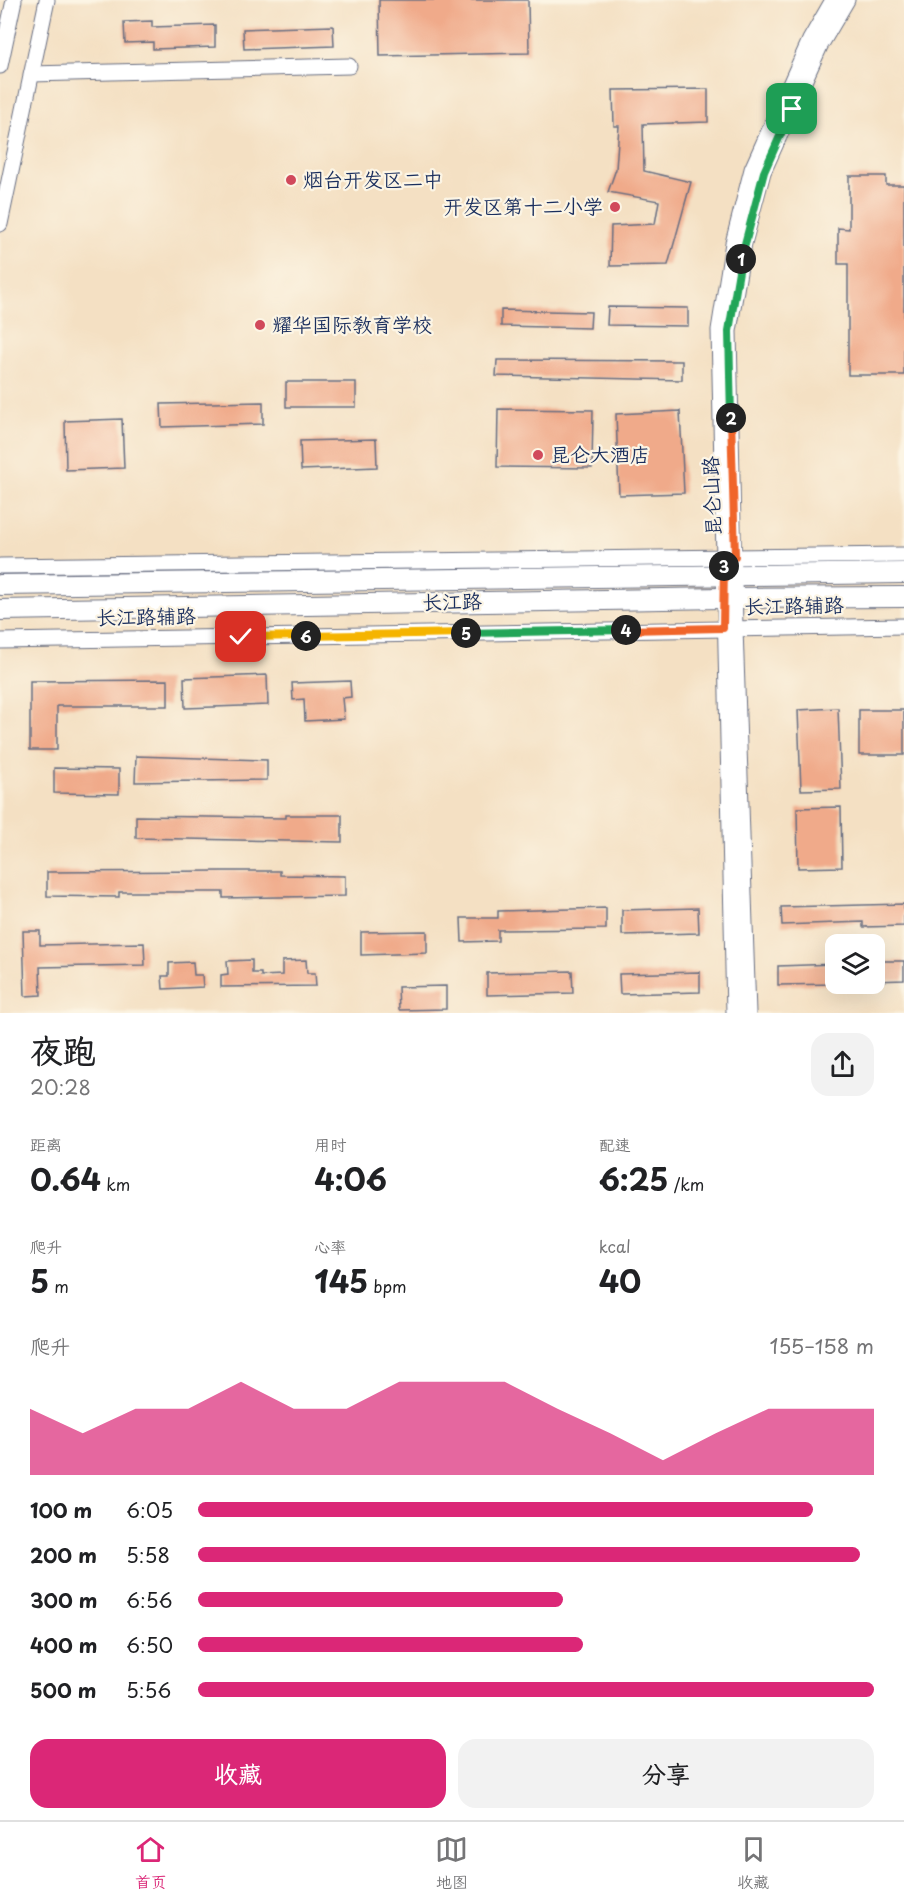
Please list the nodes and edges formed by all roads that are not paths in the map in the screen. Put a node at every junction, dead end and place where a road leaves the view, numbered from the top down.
1 (14, 0) edge
2 (47, 0) edge
3 (833, 0) edge
4 (847, 0) edge
5 (5, 22) edge
6 (0, 66) edge
7 (349, 66) dead end
8 (31, 74) junction
9 (0, 224) edge
10 (904, 555) edge
11 (729, 565) junction
12 (0, 566) edge
13 (904, 573) edge
14 (0, 585) edge
15 (904, 597) edge
16 (729, 598) junction
17 (0, 610) edge
18 (904, 626) edge
19 (729, 628) junction
20 (0, 641) edge
21 (734, 1013) edge
22 (748, 1013) edge

1 - 5 street
2 - 8 street
3 - 11 street, 昆仑山路
4 - 11 street, 昆仑山路
5 - 6 street
7 - 8 street
8 - 9 street
10 - 11 street
11 - 12 street
11 - 13 main road, 长江路
11 - 14 main road, 长江路
11 - 16 street, 昆仑山路
15 - 16 main road, 长江路
16 - 17 main road, 长江路
16 - 19 street, 昆仑山路
18 - 19 street, 长江路辅路
19 - 20 street, 长江路辅路
19 - 21 street, 昆仑山路
19 - 22 street, 昆仑山路

